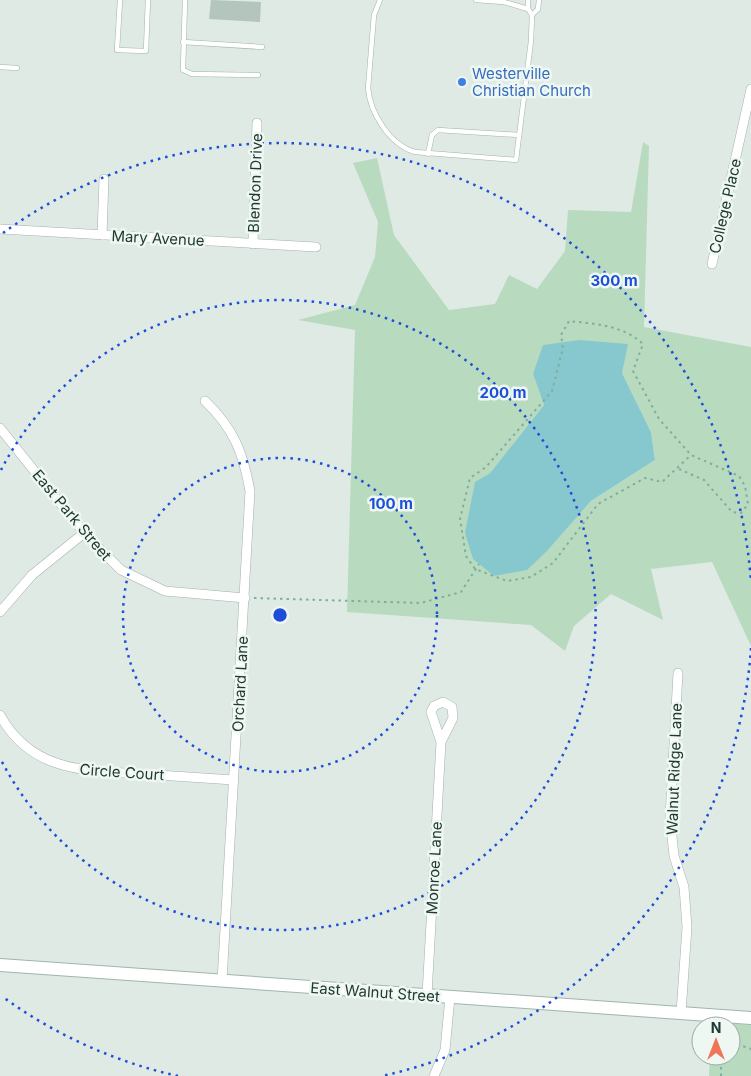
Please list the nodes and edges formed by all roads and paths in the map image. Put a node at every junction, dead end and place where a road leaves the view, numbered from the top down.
1 (120, 0) edge
2 (148, 0) edge
3 (185, 0) edge
4 (380, 0) edge
5 (476, 0) edge
6 (528, 0) edge
7 (539, 0) edge
8 (528, 9) junction
9 (532, 15) junction
10 (183, 42) junction
11 (262, 47) dead end
12 (0, 67) edge
13 (17, 68) dead end
14 (258, 75) dead end
15 (751, 89) edge
16 (258, 123) dead end
17 (519, 135) junction
18 (428, 154) junction
19 (104, 179) dead end
20 (0, 229) edge
21 (102, 235) junction
22 (253, 244) junction
23 (316, 247) dead end
24 (712, 264) dead end
25 (205, 401) dead end
26 (0, 428) edge
27 (691, 455) junction
28 (679, 469) dead end
29 (84, 532) junction
30 (479, 564) dead end
31 (475, 569) junction
32 (245, 598) junction
33 (0, 612) edge
34 (678, 673) dead end
35 (0, 715) edge
36 (441, 742) dead end
37 (234, 780) junction
38 (0, 966) edge
39 (222, 981) junction
40 (427, 995) junction
41 (450, 997) junction
42 (681, 1012) junction
43 (751, 1018) edge
44 (434, 1076) edge

1 - 2 lane
3 - 10 lane
4 - 18 lane
5 - 8 lane
6 - 8 lane
7 - 9 lane
8 - 9 lane
9 - 17 lane
10 - 11 lane
10 - 14 lane
12 - 13 lane
15 - 24 street, College Place
16 - 22 street, Blendon Drive
17 - 18 lane
17 - 18 lane
19 - 21 street
20 - 21 street, Mary Avenue
21 - 22 street, Mary Avenue
22 - 23 street, Mary Avenue
25 - 32 street, Orchard Lane
26 - 29 street, East Park Street
27 - 28 path
27 - 31 path
27 - 31 path
29 - 32 street, East Park Street
29 - 33 street
30 - 31 path
31 - 32 path
32 - 37 street, Orchard Lane
34 - 42 street, Walnut Ridge Lane
35 - 37 street, Circle Court
36 - 40 street, Monroe Lane
37 - 39 street, Orchard Lane
38 - 39 main road, East Walnut Street
39 - 40 main road, East Walnut Street
40 - 41 main road, East Walnut Street
41 - 42 main road, East Walnut Street
41 - 44 street
42 - 43 main road, East Walnut Street

